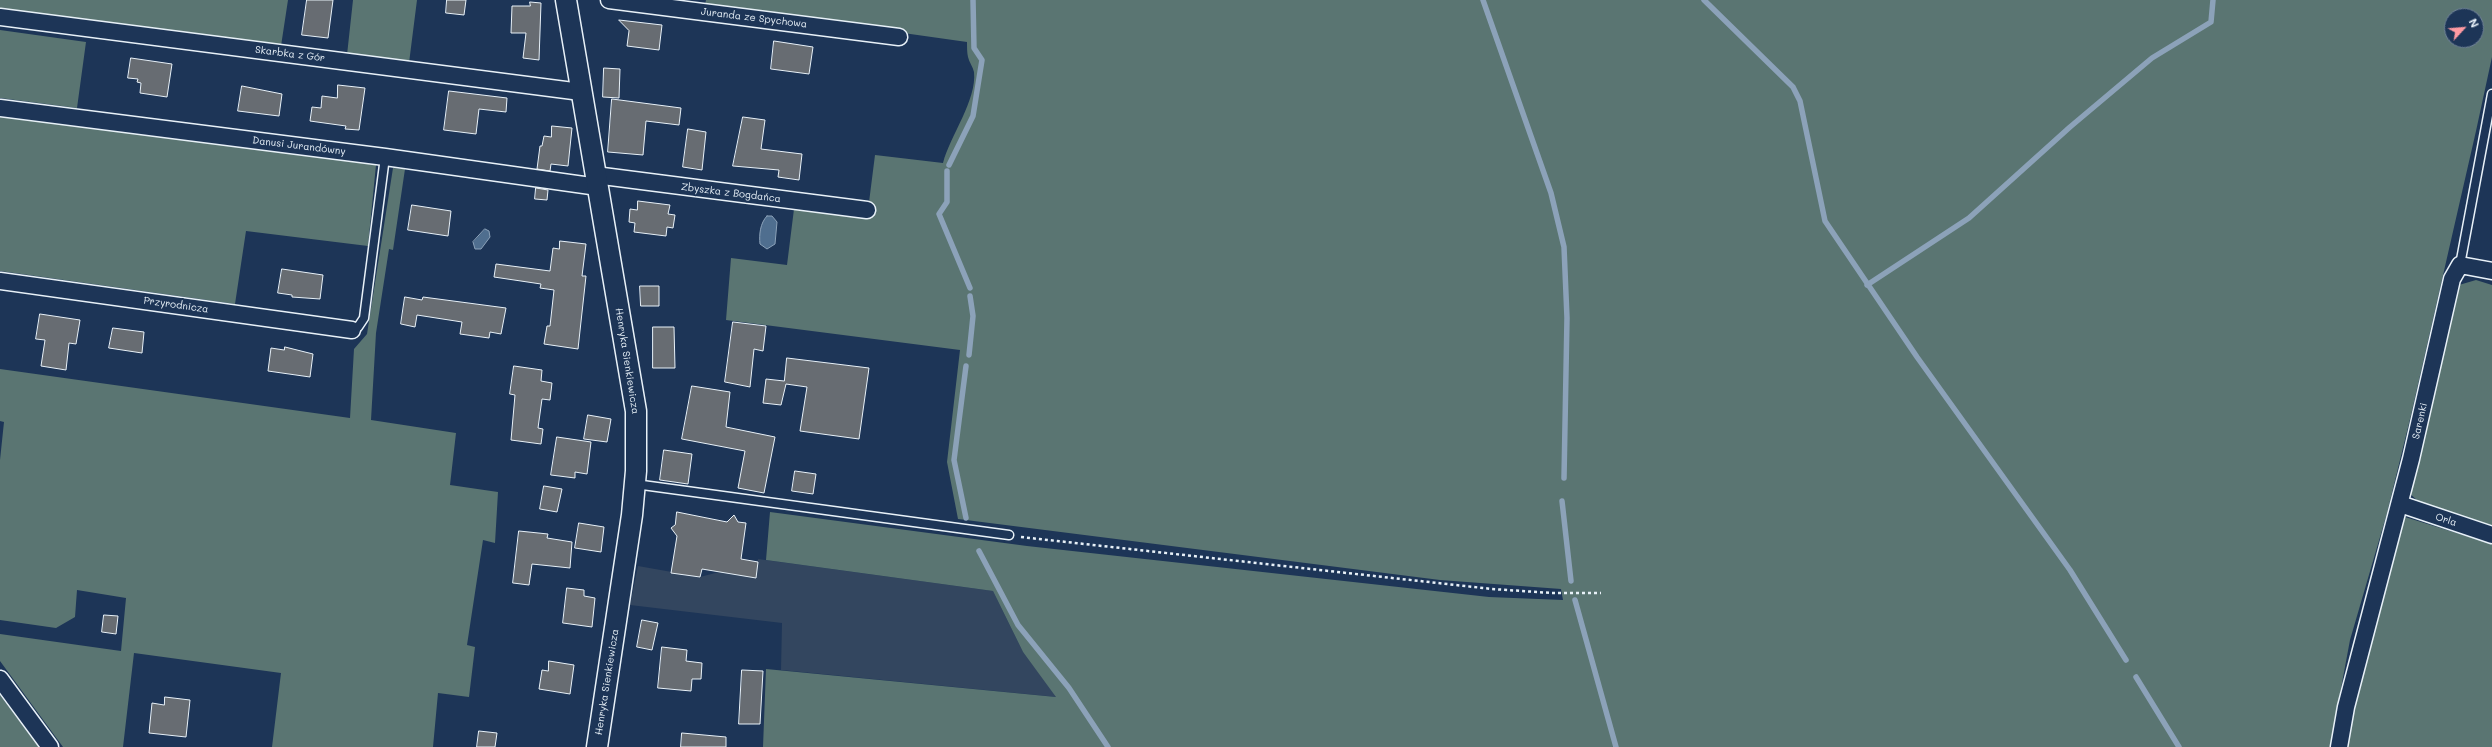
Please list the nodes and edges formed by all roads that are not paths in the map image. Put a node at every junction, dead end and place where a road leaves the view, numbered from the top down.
1 (566, 0) edge
2 (609, 0) edge
3 (0, 17) edge
4 (899, 37) dead end
5 (581, 92) junction
6 (2492, 94) edge
7 (0, 108) edge
8 (385, 157) junction
9 (597, 181) junction
10 (867, 210) dead end
11 (2460, 265) junction
12 (2492, 271) edge
13 (0, 281) edge
14 (352, 330) joint
15 (635, 484) junction
16 (2400, 504) junction
17 (1009, 535) road end
18 (2492, 535) edge
19 (0, 679) edge
20 (50, 747) edge
21 (597, 747) edge
22 (2339, 747) edge

1 - 5 street, Henryka Sienkiewicza
2 - 4 street, Juranda ze Spychowa
3 - 5 street, Skarbka z Gór
5 - 9 street, Henryka Sienkiewicza
6 - 11 lane, Sarenki
7 - 8 street, Danusi Jurandówny
8 - 9 street, Danusi Jurandówny
8 - 14 lane
9 - 10 street, Zbyszka z Bogdańca
9 - 15 street, Henryka Sienkiewicza
11 - 12 street
11 - 16 street, Sarenki
13 - 14 street, Przyrodnicza
15 - 17 lane
15 - 21 street, Henryka Sienkiewicza
16 - 18 street, Orla
16 - 22 street, Sarenki
19 - 20 street

